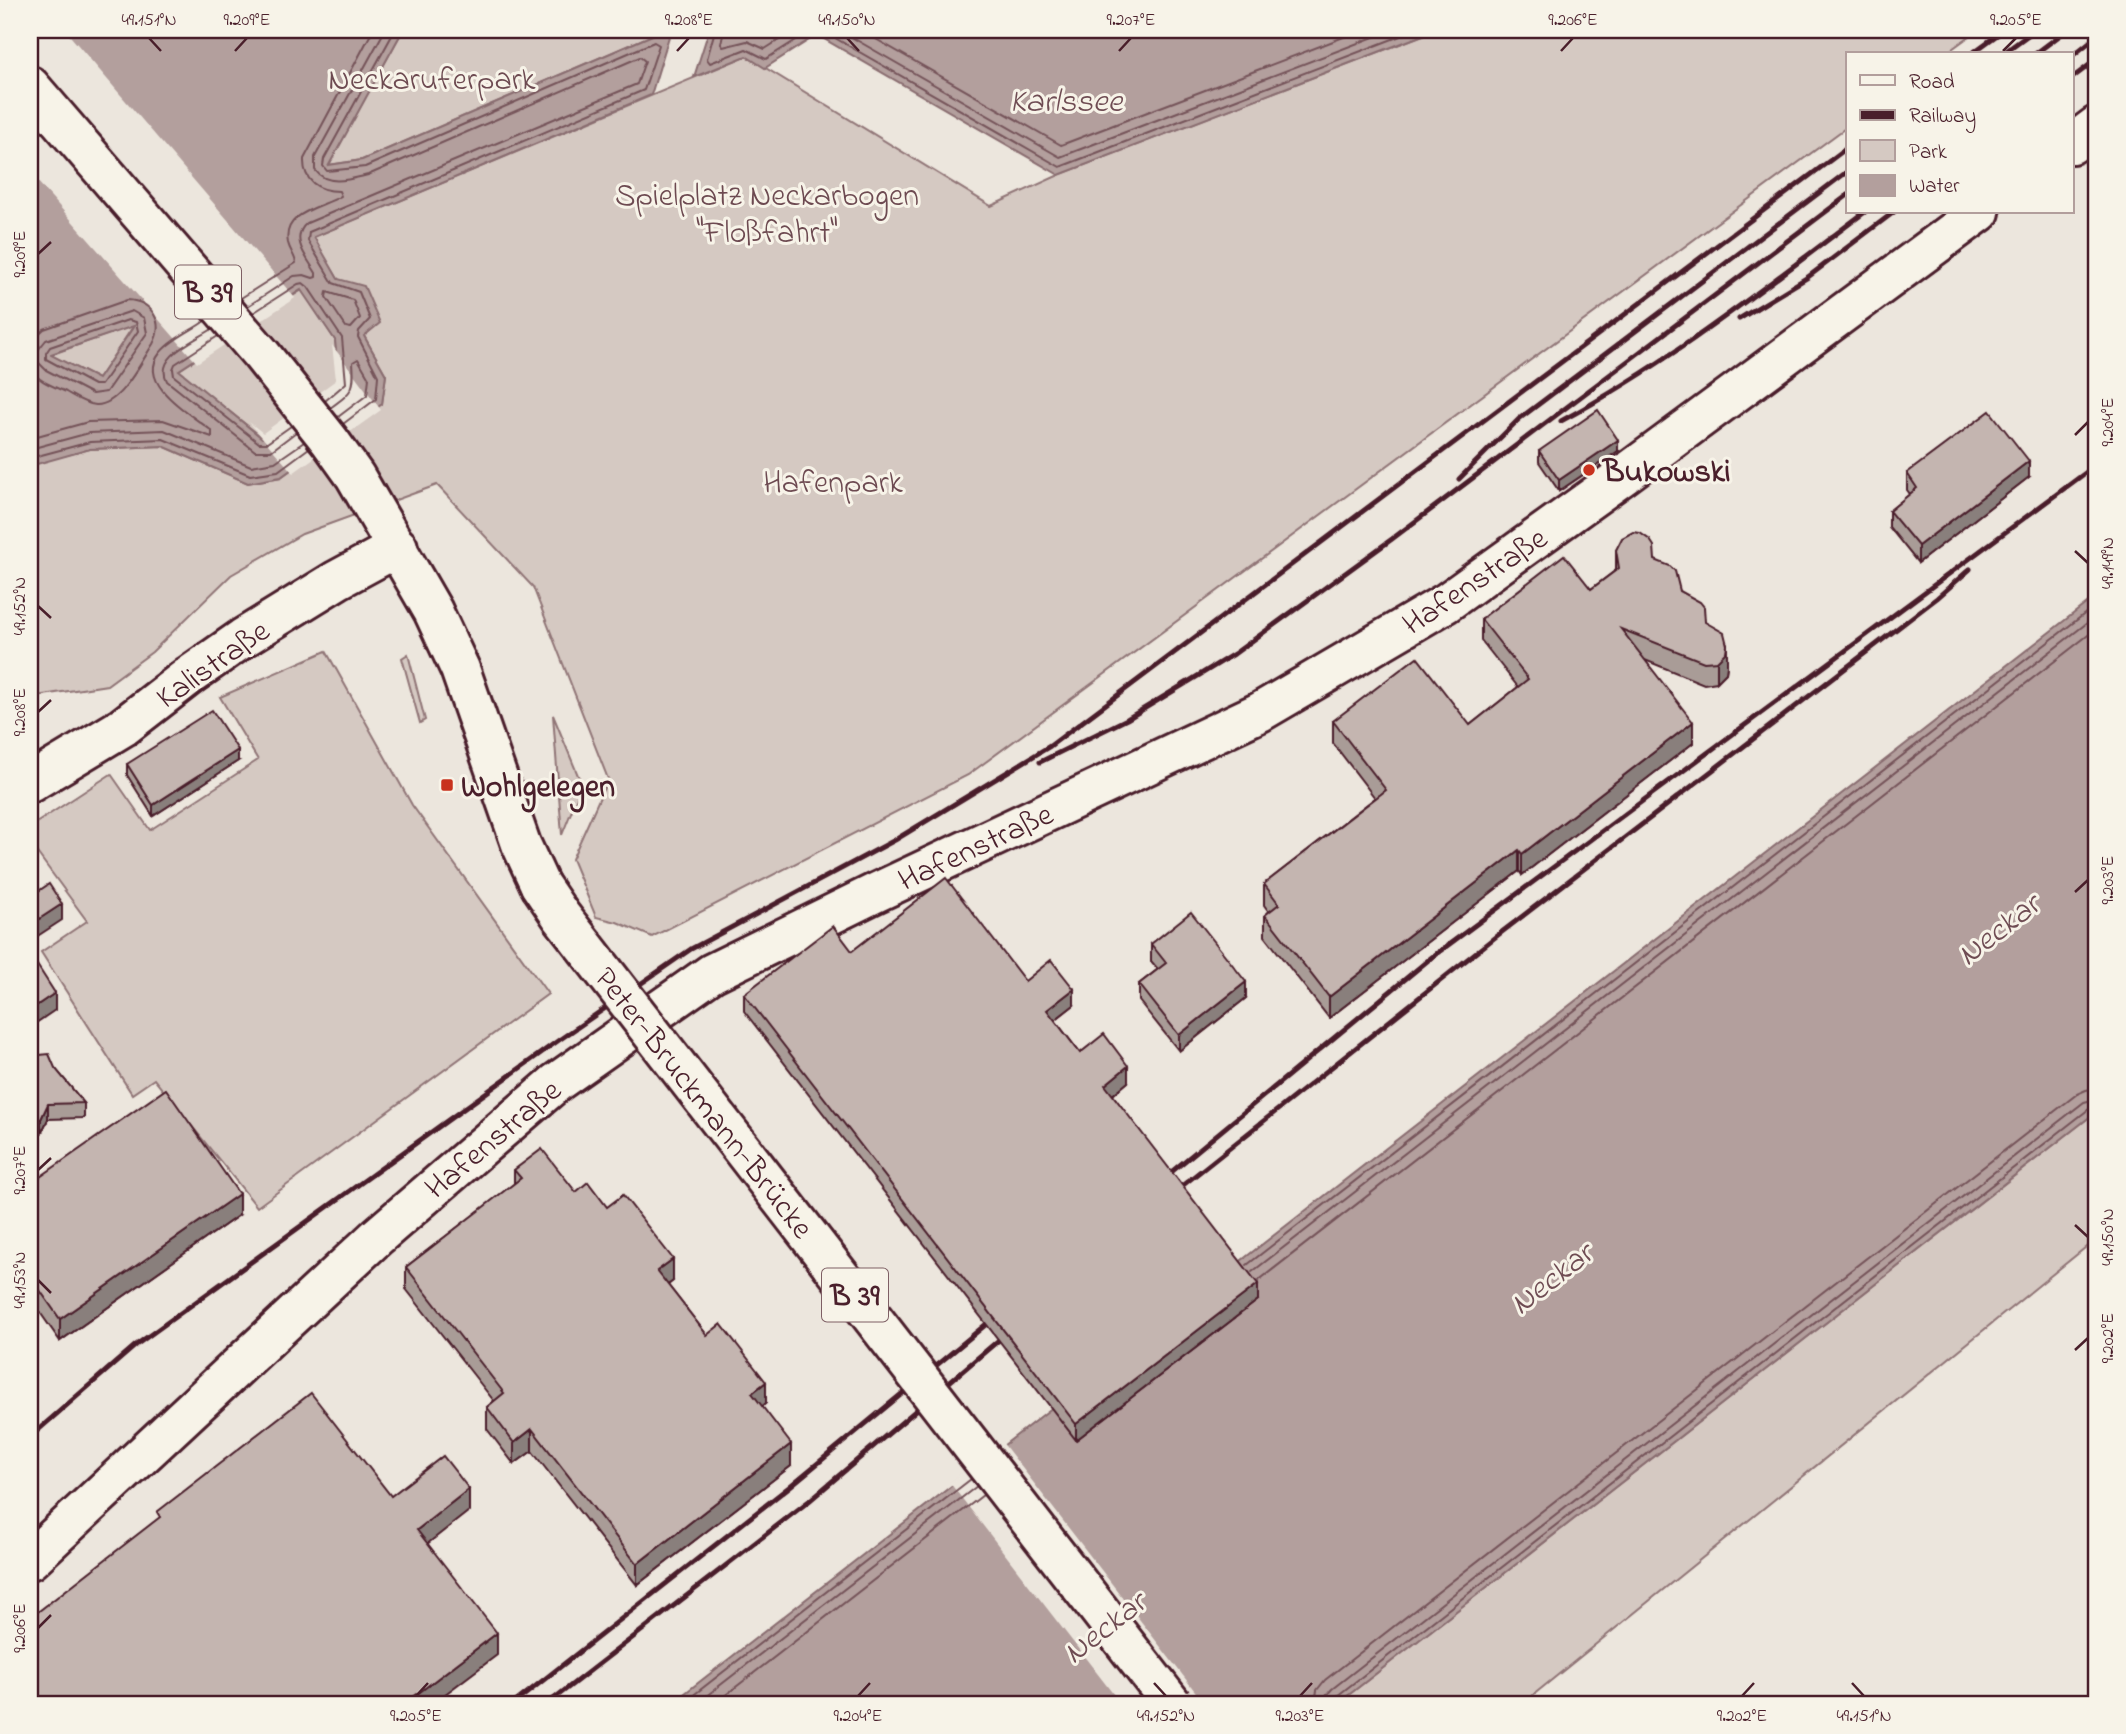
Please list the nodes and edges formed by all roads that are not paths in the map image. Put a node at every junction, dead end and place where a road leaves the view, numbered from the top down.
1 (30, 86) edge
2 (2096, 126) edge
3 (2074, 142) edge
4 (1977, 214) edge
5 (398, 547) junction
6 (30, 783) edge
7 (30, 1560) edge
8 (1172, 1704) edge

1 - 5 main road, B 39
2 - 3 main road
4 - 7 main road, Hafenstraße
5 - 6 main road, Kalistraße
5 - 8 main road, Peter-Bruckmann-Brücke / B 39, bridge

